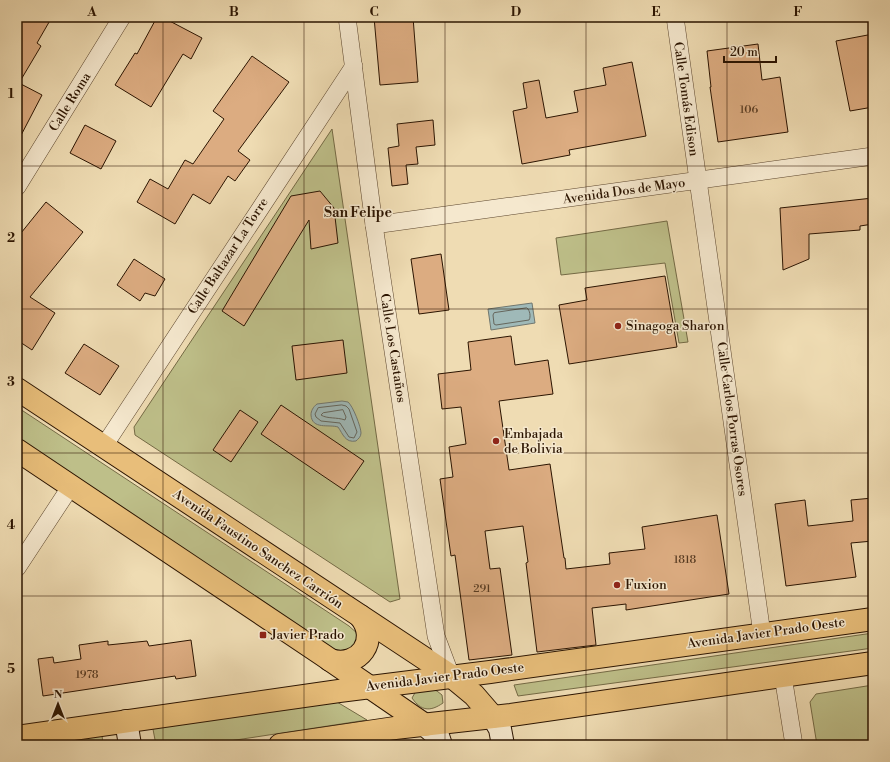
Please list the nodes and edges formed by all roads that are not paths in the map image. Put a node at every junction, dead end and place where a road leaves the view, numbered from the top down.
1 (122, 17) edge
2 (348, 17) edge
3 (675, 17) edge
4 (354, 66) junction
5 (873, 156) edge
6 (698, 180) junction
7 (17, 187) edge
8 (374, 225) junction
9 (17, 389) edge
10 (104, 446) junction
11 (17, 450) edge
12 (71, 486) junction
13 (17, 568) edge
14 (360, 616) junction
15 (873, 619) edge
16 (762, 634) junction
17 (330, 660) junction
18 (873, 663) edge
19 (451, 676) junction
20 (783, 676) junction
21 (369, 686) junction
22 (494, 717) junction
23 (126, 721) junction
24 (425, 725) junction
25 (17, 737) edge
26 (130, 745) edge
27 (280, 745) edge
28 (441, 745) edge
29 (503, 745) edge
30 (794, 745) edge

1 - 7 street, Calle Roma
2 - 4 street, Calle Los Castaños
3 - 6 street, Calle Tomás Edison
4 - 8 street, Calle Los Castaños
4 - 10 street, Calle Baltazar La Torre
5 - 6 street, Avenida Dos de Mayo
6 - 8 street, Avenida Dos de Mayo
6 - 16 street, Calle Carlos Porras Osores
8 - 19 street, Calle Los Castaños
9 - 10 main road, Avenida Faustino Sanchez Carrión
10 - 14 main road, Avenida Faustino Sanchez Carrión
11 - 12 main road
12 - 13 street
12 - 17 main road
14 - 17 main road
14 - 19 main road, Avenida Faustino Sanchez Carrión
15 - 16 main road, Avenida Javier Prado Oeste
16 - 19 main road, Avenida Javier Prado Oeste
17 - 21 main road
18 - 20 main road
19 - 21 main road, Avenida Javier Prado Oeste
19 - 22 main road, Avenida Faustino Sanchez Carrión
20 - 22 main road
20 - 30 street
21 - 23 main road, Avenida Javier Prado Oeste
21 - 24 main road
22 - 24 main road
22 - 29 street
23 - 25 main road, Avenida Javier Prado Oeste
23 - 26 street
24 - 27 main road
24 - 28 street

